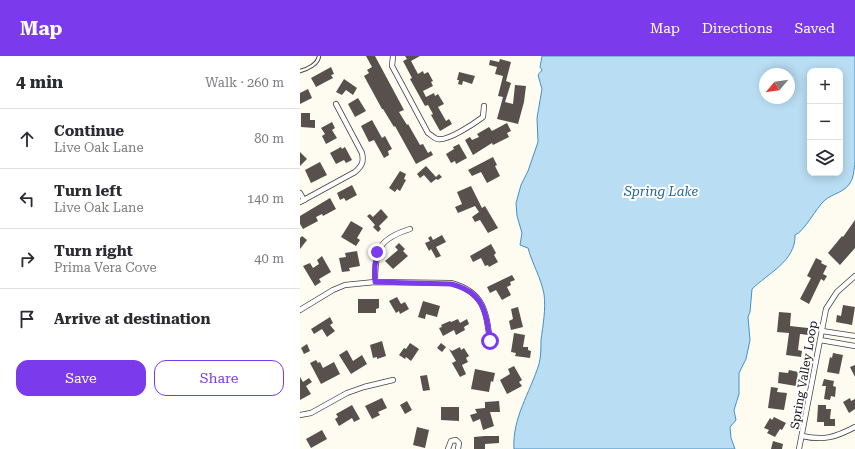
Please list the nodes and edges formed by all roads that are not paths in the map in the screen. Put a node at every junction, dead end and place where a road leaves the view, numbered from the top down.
1 (319, 56) edge
2 (393, 56) edge
3 (300, 71) edge
4 (336, 104) dead end
5 (484, 106) dead end
6 (300, 193) edge
7 (302, 201) edge
8 (410, 229) dead end
9 (855, 276) edge
10 (375, 282) junction
11 (300, 310) edge
12 (822, 331) junction
13 (855, 336) edge
14 (820, 340) junction
15 (490, 341) dead end
16 (855, 346) edge
17 (393, 380) dead end
18 (300, 415) edge
19 (855, 427) edge
20 (802, 436) junction
21 (448, 449) edge
22 (458, 449) edge
23 (799, 449) edge

1 - 3 lane
2 - 5 street
4 - 7 street
6 - 7 street
8 - 10 street
9 - 12 street, Spring Valley Loop
10 - 11 street
10 - 15 street
12 - 13 street
12 - 14 street, Spring Valley Loop
14 - 16 street
14 - 20 street, Spring Valley Loop
17 - 18 street
19 - 20 street, Spring Valley Loop
20 - 23 street
21 - 22 street

